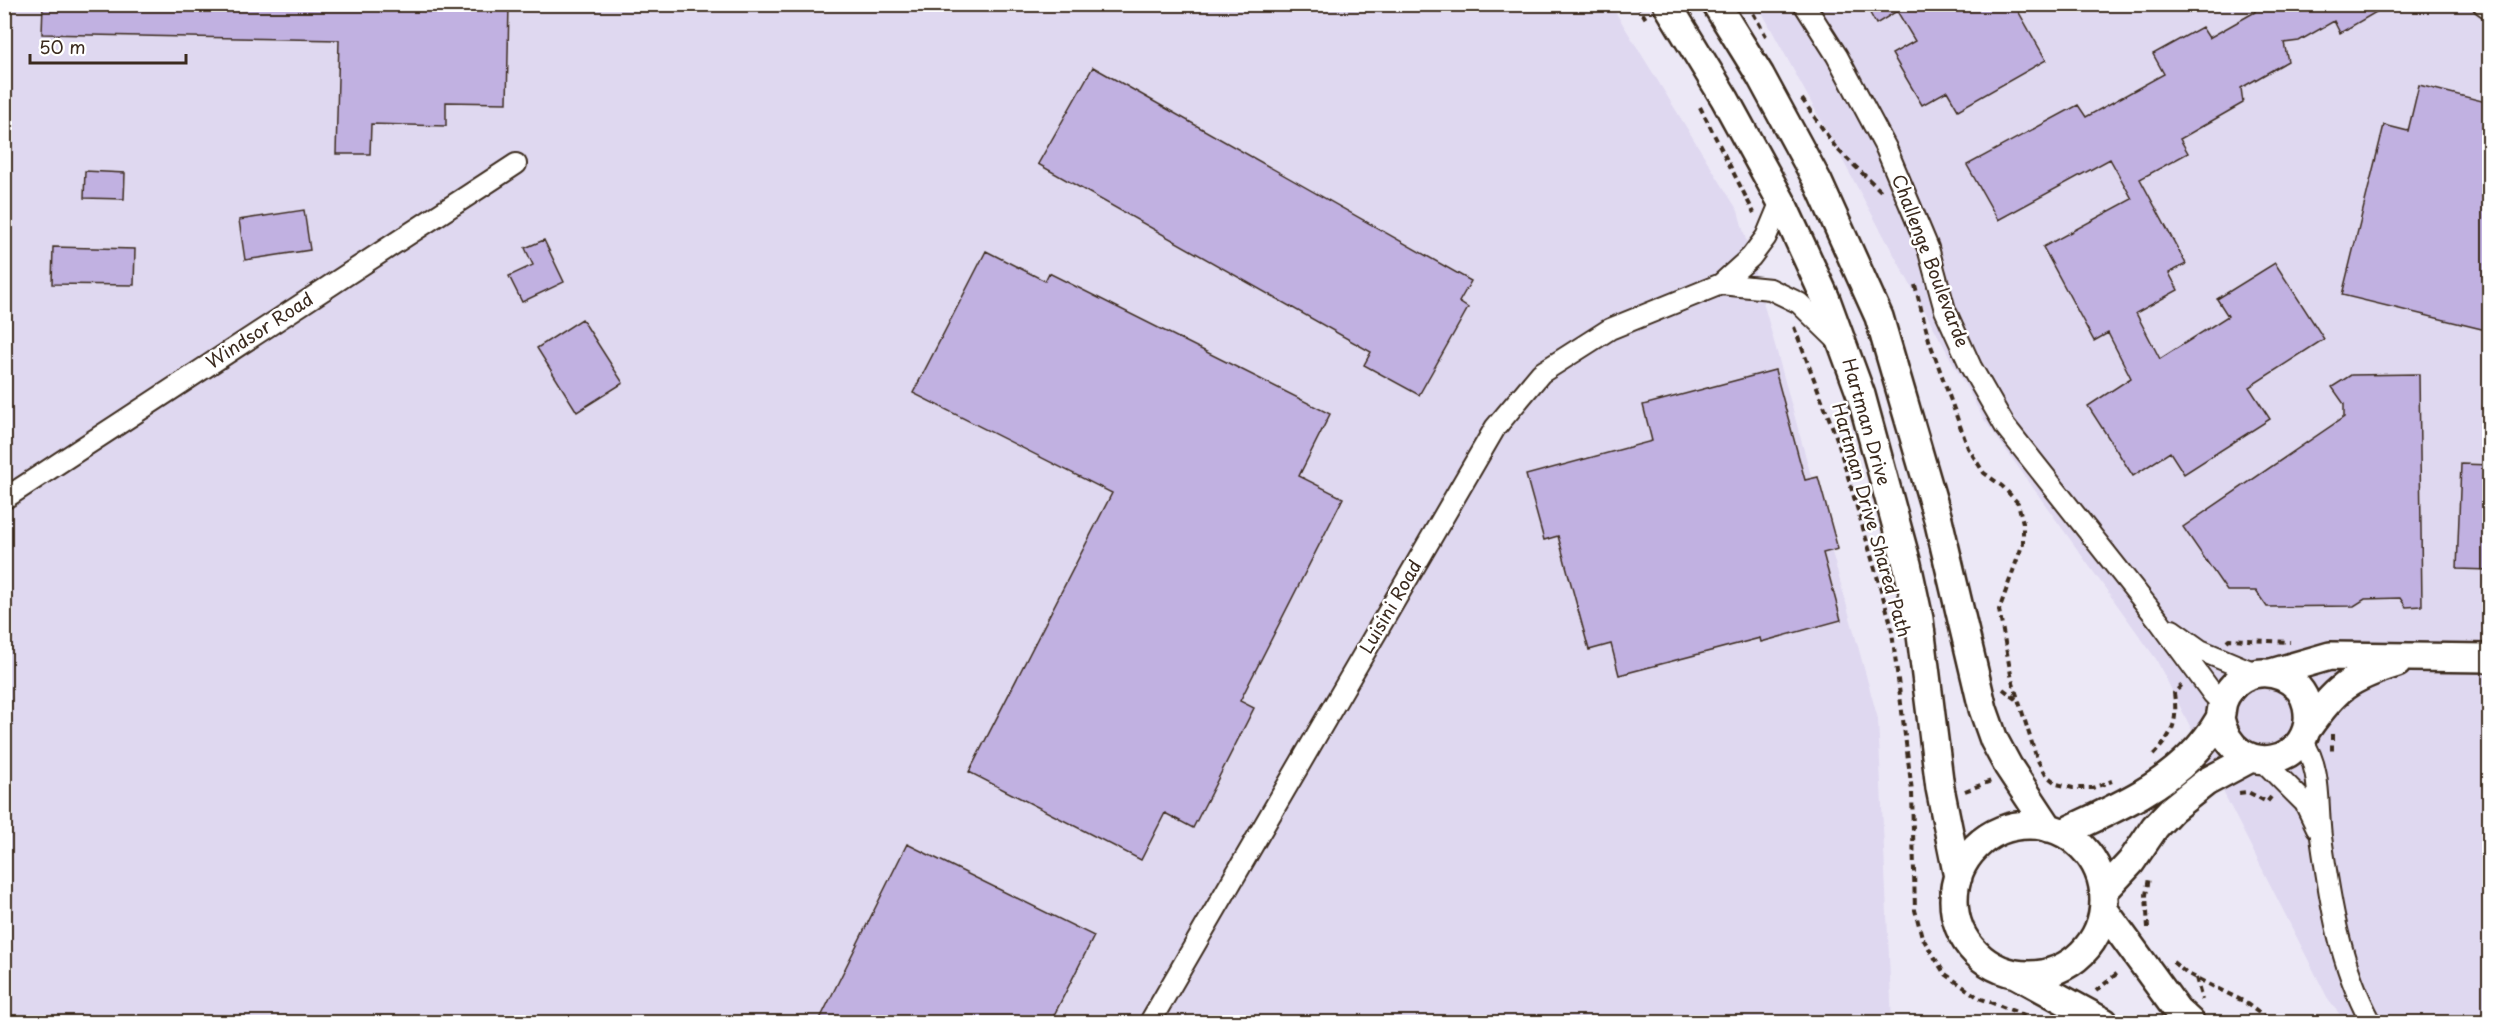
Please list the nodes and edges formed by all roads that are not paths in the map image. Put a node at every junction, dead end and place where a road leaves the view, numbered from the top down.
1 (1667, 4) edge
2 (1716, 4) edge
3 (1803, 4) edge
4 (2482, 4) edge
5 (2490, 9) edge
6 (516, 164) dead end
7 (1780, 201) junction
8 (1721, 284) junction
9 (1843, 345) junction
10 (4, 499) edge
11 (2160, 622) junction
12 (2418, 657) junction
13 (2490, 658) edge
14 (2263, 673) junction
15 (2221, 710) junction
16 (2304, 735) junction
17 (2256, 759) junction
18 (2056, 830) junction
19 (2321, 836) junction
20 (1958, 877) junction
21 (2104, 901) junction
22 (2015, 974) junction
23 (1150, 1023) edge
24 (2104, 1023) edge
25 (2190, 1023) edge
26 (2371, 1023) edge

1 - 7 main road, Hartman Drive
2 - 18 main road
3 - 11 street, Challenge Boulevarde
4 - 5 street
6 - 10 street, Windsor Road
7 - 8 street, Luisini Road
7 - 9 main road, Hartman Drive
8 - 9 street, Luisini Road
8 - 23 street, Luisini Road
9 - 20 main road, Hartman Drive
11 - 14 street, Challenge Boulevarde
11 - 15 street, Challenge Boulevarde
12 - 13 main road
12 - 14 main road
12 - 16 main road
14 - 15 main road
14 - 16 main road
15 - 17 main road
15 - 18 main road
16 - 17 main road
16 - 19 street
17 - 19 street
17 - 21 main road
18 - 20 main road
18 - 21 main road
19 - 26 street
20 - 22 main road
21 - 22 main road
21 - 25 main road
22 - 24 main road

